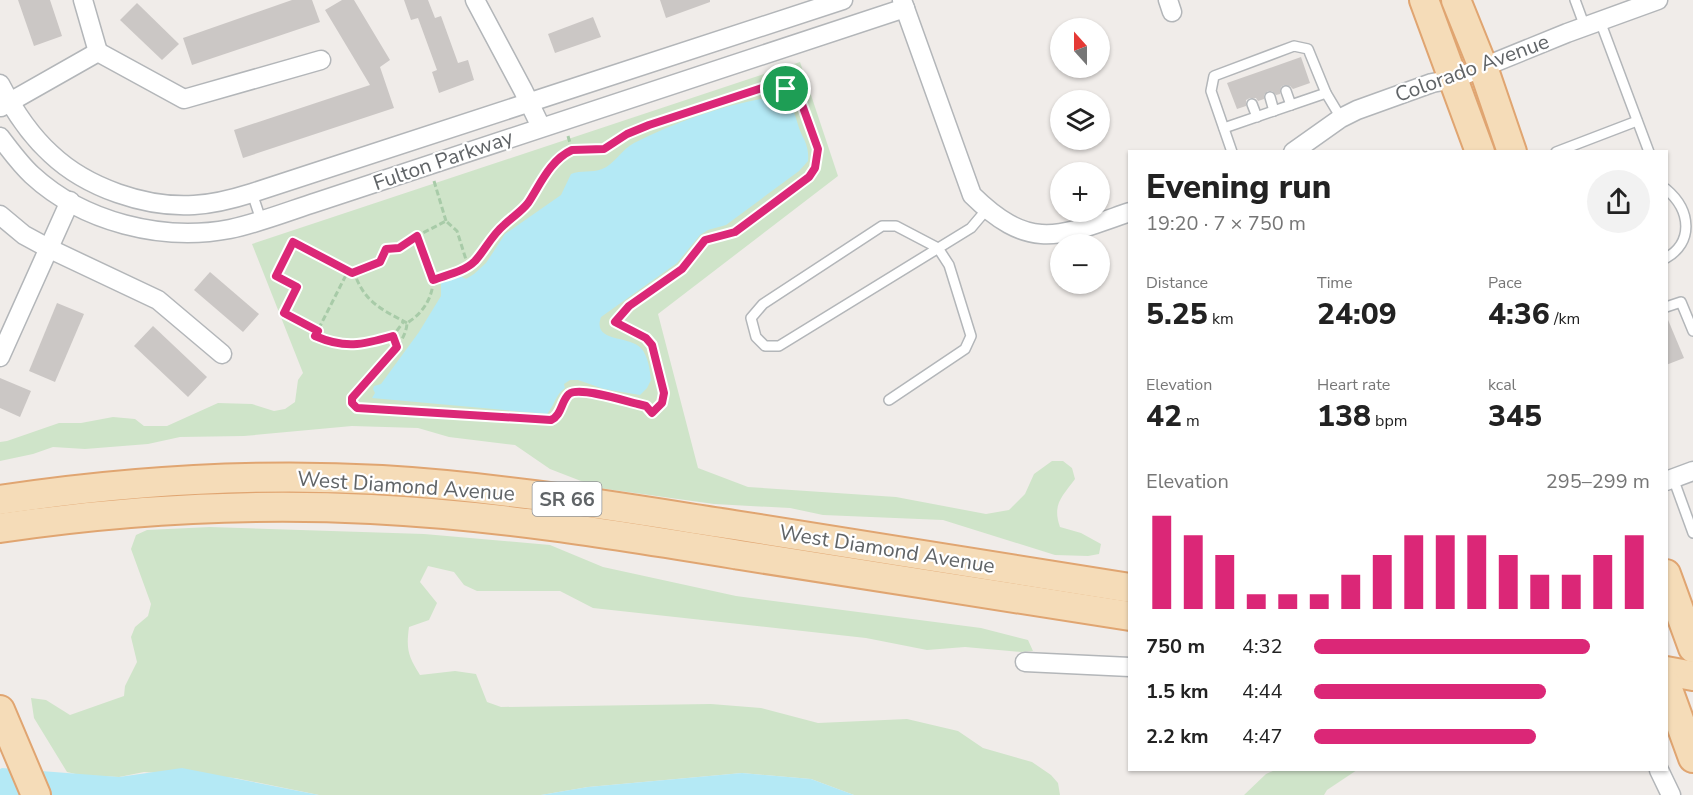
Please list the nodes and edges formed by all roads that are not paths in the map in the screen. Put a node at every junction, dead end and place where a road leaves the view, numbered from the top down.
1 (83, 0) edge
2 (475, 0) edge
3 (843, 0) edge
4 (1425, 0) edge
5 (1456, 0) edge
6 (1575, 0) edge
7 (1658, 0) edge
8 (904, 4) edge
9 (1593, 24) junction
10 (98, 52) junction
11 (1272, 55) junction
12 (321, 60) dead end
13 (1256, 61) junction
14 (1276, 65) dead end
15 (1238, 67) junction
16 (1483, 68) junction
17 (1260, 71) dead end
18 (1242, 77) dead end
19 (1454, 79) junction
20 (0, 84) edge
21 (1286, 92) dead end
22 (1326, 93) junction
23 (1270, 97) dead end
24 (529, 102) junction
25 (1252, 104) dead end
26 (1291, 105) junction
27 (5, 106) edge
28 (1274, 111) junction
29 (1257, 117) junction
30 (1341, 118) junction
31 (1637, 121) junction
32 (541, 127) junction
33 (1224, 128) junction
34 (0, 137) edge
35 (1231, 150) edge
36 (1295, 150) edge
37 (1479, 150) edge
38 (1511, 150) edge
39 (1561, 150) edge
40 (1648, 150) edge
41 (1668, 191) edge
42 (252, 194) junction
43 (70, 201) junction
44 (987, 210) junction
45 (1128, 213) edge
46 (0, 215) edge
47 (261, 220) junction
48 (1691, 243) edge
49 (48, 248) junction
50 (938, 248) junction
51 (1668, 257) edge
52 (1668, 306) edge
53 (1693, 331) edge
54 (222, 354) dead end
55 (0, 357) edge
56 (889, 400) dead end
57 (1693, 471) edge
58 (1670, 480) edge
59 (0, 500) edge
60 (1690, 515) edge
61 (0, 528) edge
62 (1693, 533) edge
63 (1668, 579) edge
64 (1128, 588) edge
65 (1128, 616) edge
66 (1693, 648) edge
67 (1025, 662) dead end
68 (1128, 667) edge
69 (1668, 671) edge
70 (1693, 675) edge
71 (1675, 699) edge
72 (0, 710) edge
73 (1693, 758) edge
74 (1659, 771) edge
75 (36, 795) edge
76 (1671, 795) edge

1 - 10 street
2 - 24 street
3 - 24 street, Fulton Parkway
4 - 19 main road
5 - 16 main road
6 - 9 lane
7 - 9 street, Colorado Avenue
8 - 32 street, Fulton Parkway
8 - 44 street
9 - 16 street, Colorado Avenue
9 - 31 lane
10 - 12 street
10 - 27 street
11 - 13 lane
11 - 14 lane
11 - 22 lane
13 - 15 lane
13 - 17 lane
15 - 18 lane
15 - 33 lane
16 - 19 street, Colorado Avenue
16 - 38 main road
19 - 30 street, Colorado Avenue
19 - 37 main road
20 - 27 street, Fulton Parkway
21 - 26 lane
22 - 26 lane
22 - 30 lane
23 - 28 lane
24 - 32 street
24 - 42 street, Fulton Parkway
25 - 29 lane
26 - 28 lane
27 - 42 street, Fulton Parkway
28 - 29 lane
29 - 33 lane
30 - 36 street, Colorado Avenue
31 - 39 lane
31 - 40 lane
32 - 47 street, Fulton Parkway
33 - 35 lane
34 - 43 street, Fulton Parkway
41 - 48 lane
42 - 47 lane
43 - 47 street, Fulton Parkway
43 - 49 street
44 - 45 street
44 - 50 lane
46 - 49 street
48 - 51 lane
49 - 54 street
49 - 55 street
50 - 50 lane
50 - 56 lane
52 - 53 lane
57 - 58 street
58 - 60 lane
59 - 64 main road, West Diamond Avenue / SR 66
60 - 62 lane
61 - 65 main road, West Diamond Avenue / SR 66
63 - 66 main road
67 - 68 street
69 - 70 main road
71 - 73 main road
72 - 75 main road
74 - 76 street

